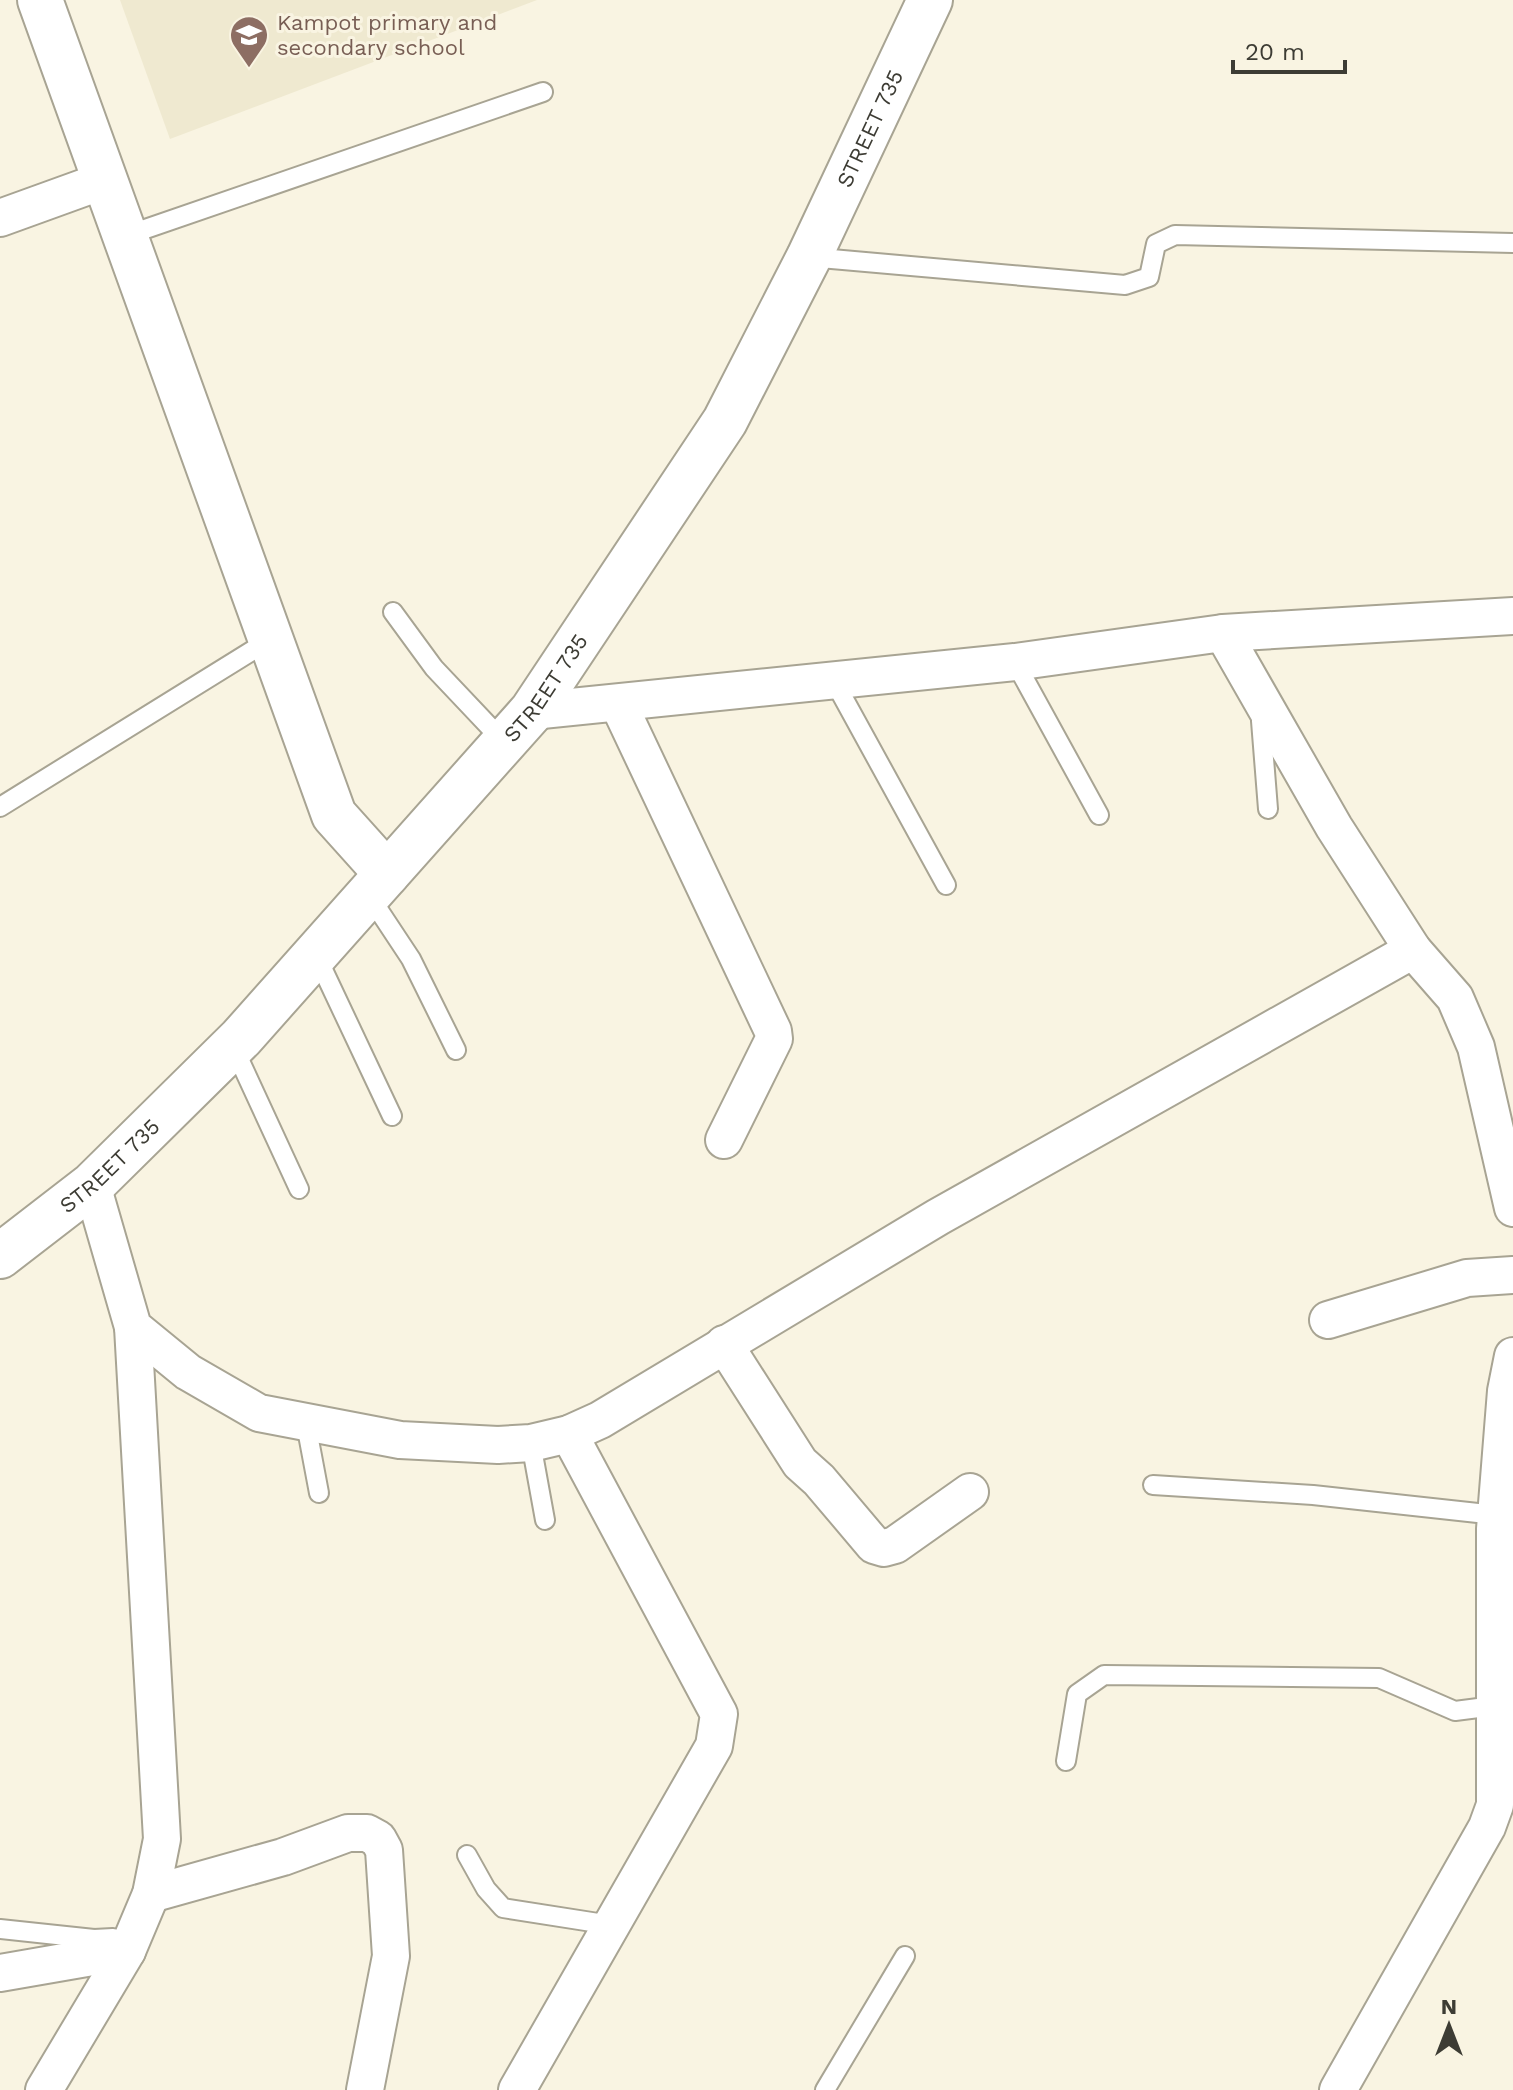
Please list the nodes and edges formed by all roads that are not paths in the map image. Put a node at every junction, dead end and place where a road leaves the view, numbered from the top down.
1 (40, 0) edge
2 (930, 0) edge
3 (543, 92) dead end
4 (105, 180) junction
5 (0, 218) edge
6 (125, 236) junction
7 (1513, 243) edge
8 (809, 257) junction
9 (393, 612) dead end
10 (1513, 616) edge
11 (1223, 633) junction
12 (271, 639) junction
13 (1015, 662) junction
14 (834, 681) junction
15 (618, 703) junction
16 (1269, 712) junction
17 (518, 727) junction
18 (0, 807) edge
19 (1268, 809) dead end
20 (1099, 815) dead end
21 (378, 884) junction
22 (946, 885) dead end
23 (1413, 950) junction
24 (316, 954) junction
25 (233, 1046) junction
26 (456, 1050) dead end
27 (392, 1116) dead end
28 (724, 1140) dead end
29 (92, 1185) junction
30 (299, 1189) dead end
31 (1513, 1208) edge
32 (0, 1256) edge
33 (1513, 1275) edge
34 (1328, 1320) dead end
35 (133, 1327) junction
36 (724, 1344) junction
37 (1513, 1356) edge
38 (306, 1424) junction
39 (569, 1434) junction
40 (531, 1443) junction
41 (1153, 1485) dead end
42 (970, 1492) dead end
43 (319, 1493) dead end
44 (545, 1520) dead end
45 (1502, 1525) edge
46 (1494, 1706) junction
47 (1066, 1761) dead end
48 (467, 1855) dead end
49 (151, 1894) junction
50 (611, 1925) junction
51 (0, 1929) edge
52 (130, 1944) junction
53 (905, 1956) dead end
54 (0, 1973) edge
55 (44, 2090) edge
56 (365, 2090) edge
57 (517, 2090) edge
58 (825, 2090) edge
59 (1338, 2090) edge

1 - 4 street
2 - 8 street, STREET 735
3 - 6 lane
4 - 5 street
4 - 6 street
6 - 12 street
7 - 8 lane
8 - 17 street, STREET 735
9 - 17 lane
10 - 11 street
11 - 13 street
11 - 16 street
12 - 18 lane
12 - 21 street
13 - 14 street
13 - 20 lane
14 - 15 street
14 - 22 lane
15 - 17 street
15 - 28 street
16 - 19 lane
16 - 23 street
17 - 21 street, STREET 735
21 - 24 street, STREET 735
21 - 26 lane
23 - 31 street
23 - 36 street
24 - 25 street, STREET 735
24 - 27 lane
25 - 29 street, STREET 735
25 - 30 lane
29 - 32 street, STREET 735
29 - 35 street
33 - 34 street
35 - 38 street
35 - 49 street
36 - 39 street
36 - 42 street
37 - 45 street
38 - 40 street
38 - 43 lane
39 - 40 street
39 - 50 street
40 - 44 lane
41 - 45 lane
45 - 46 street
46 - 47 lane
46 - 59 street
48 - 50 lane
49 - 52 street
49 - 56 street
50 - 57 street
51 - 52 lane
52 - 54 street
52 - 55 street
53 - 58 lane

